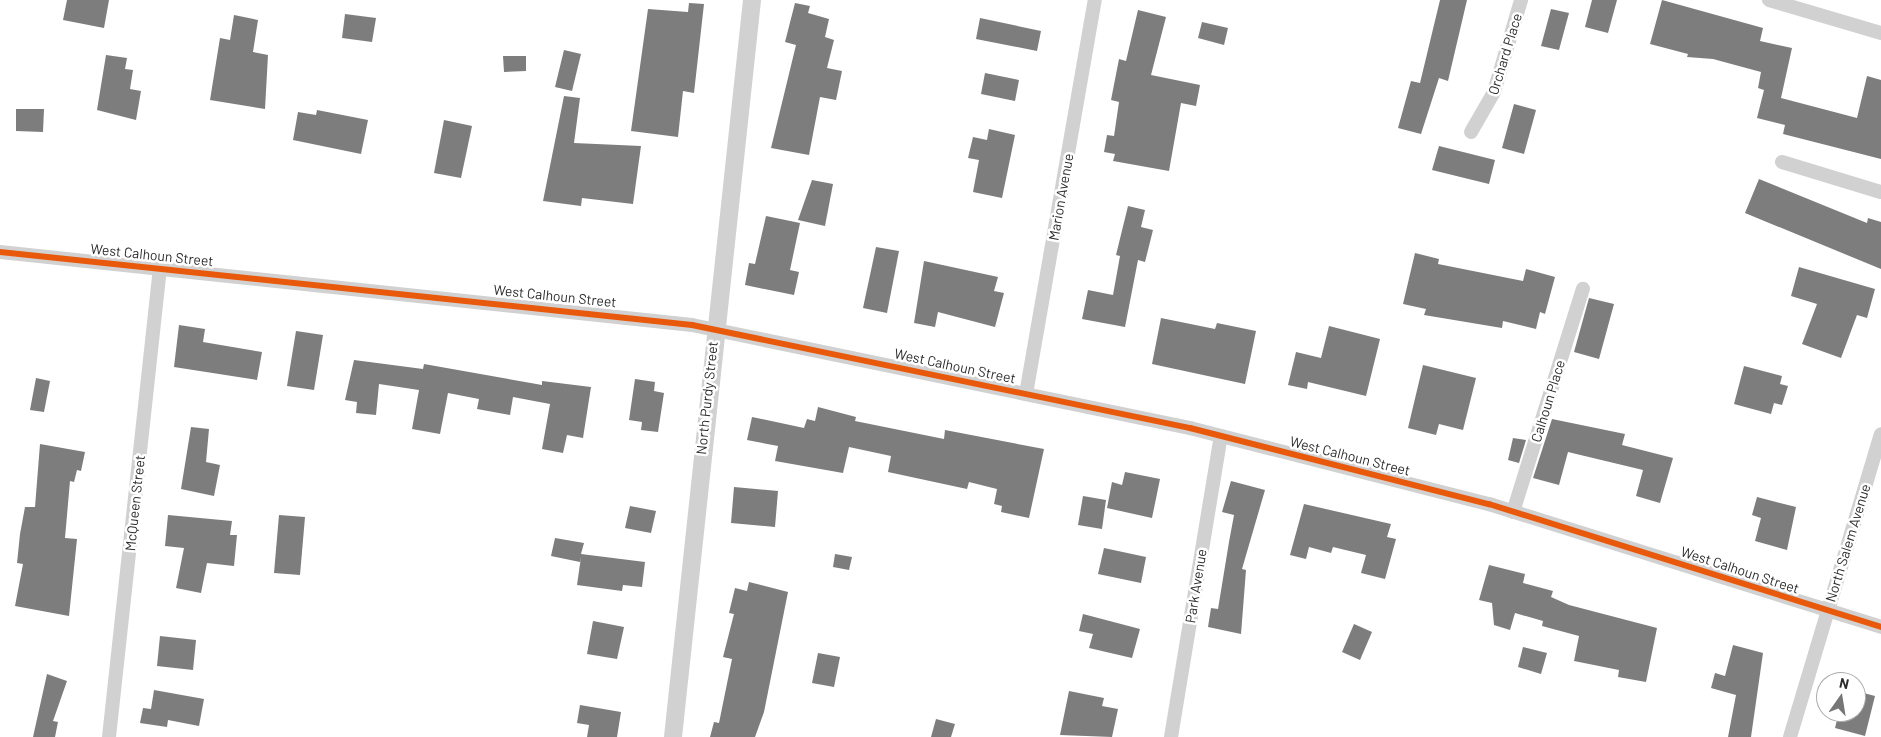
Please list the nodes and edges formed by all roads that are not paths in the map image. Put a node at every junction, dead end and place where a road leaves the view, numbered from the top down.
1 (752, 0) edge
2 (1096, 0) edge
3 (1521, 0) edge
4 (1769, 0) edge
5 (1881, 33) edge
6 (1470, 132) dead end
7 (1782, 162) dead end
8 (1881, 192) edge
9 (0, 252) edge
10 (160, 268) junction
11 (1583, 289) dead end
12 (714, 330) junction
13 (1026, 394) junction
14 (1881, 434) edge
15 (1221, 436) junction
16 (1513, 512) junction
17 (1828, 612) junction
18 (1881, 627) edge
19 (109, 737) edge
20 (673, 737) edge
21 (1171, 737) edge
22 (1790, 737) edge

1 - 12 street, North Purdy Street
2 - 13 street, Marion Avenue
3 - 6 street, Orchard Place
4 - 5 street
7 - 8 street
9 - 10 street, West Calhoun Street
10 - 12 street, West Calhoun Street
10 - 19 street, McQueen Street
11 - 16 street, Calhoun Place
12 - 13 street, West Calhoun Street
12 - 20 street, North Purdy Street
13 - 15 street, West Calhoun Street
14 - 17 street, North Salem Avenue
15 - 16 street, West Calhoun Street
15 - 21 street, Park Avenue
16 - 17 street, West Calhoun Street
17 - 18 street, West Calhoun Street
17 - 22 street, North Salem Avenue

